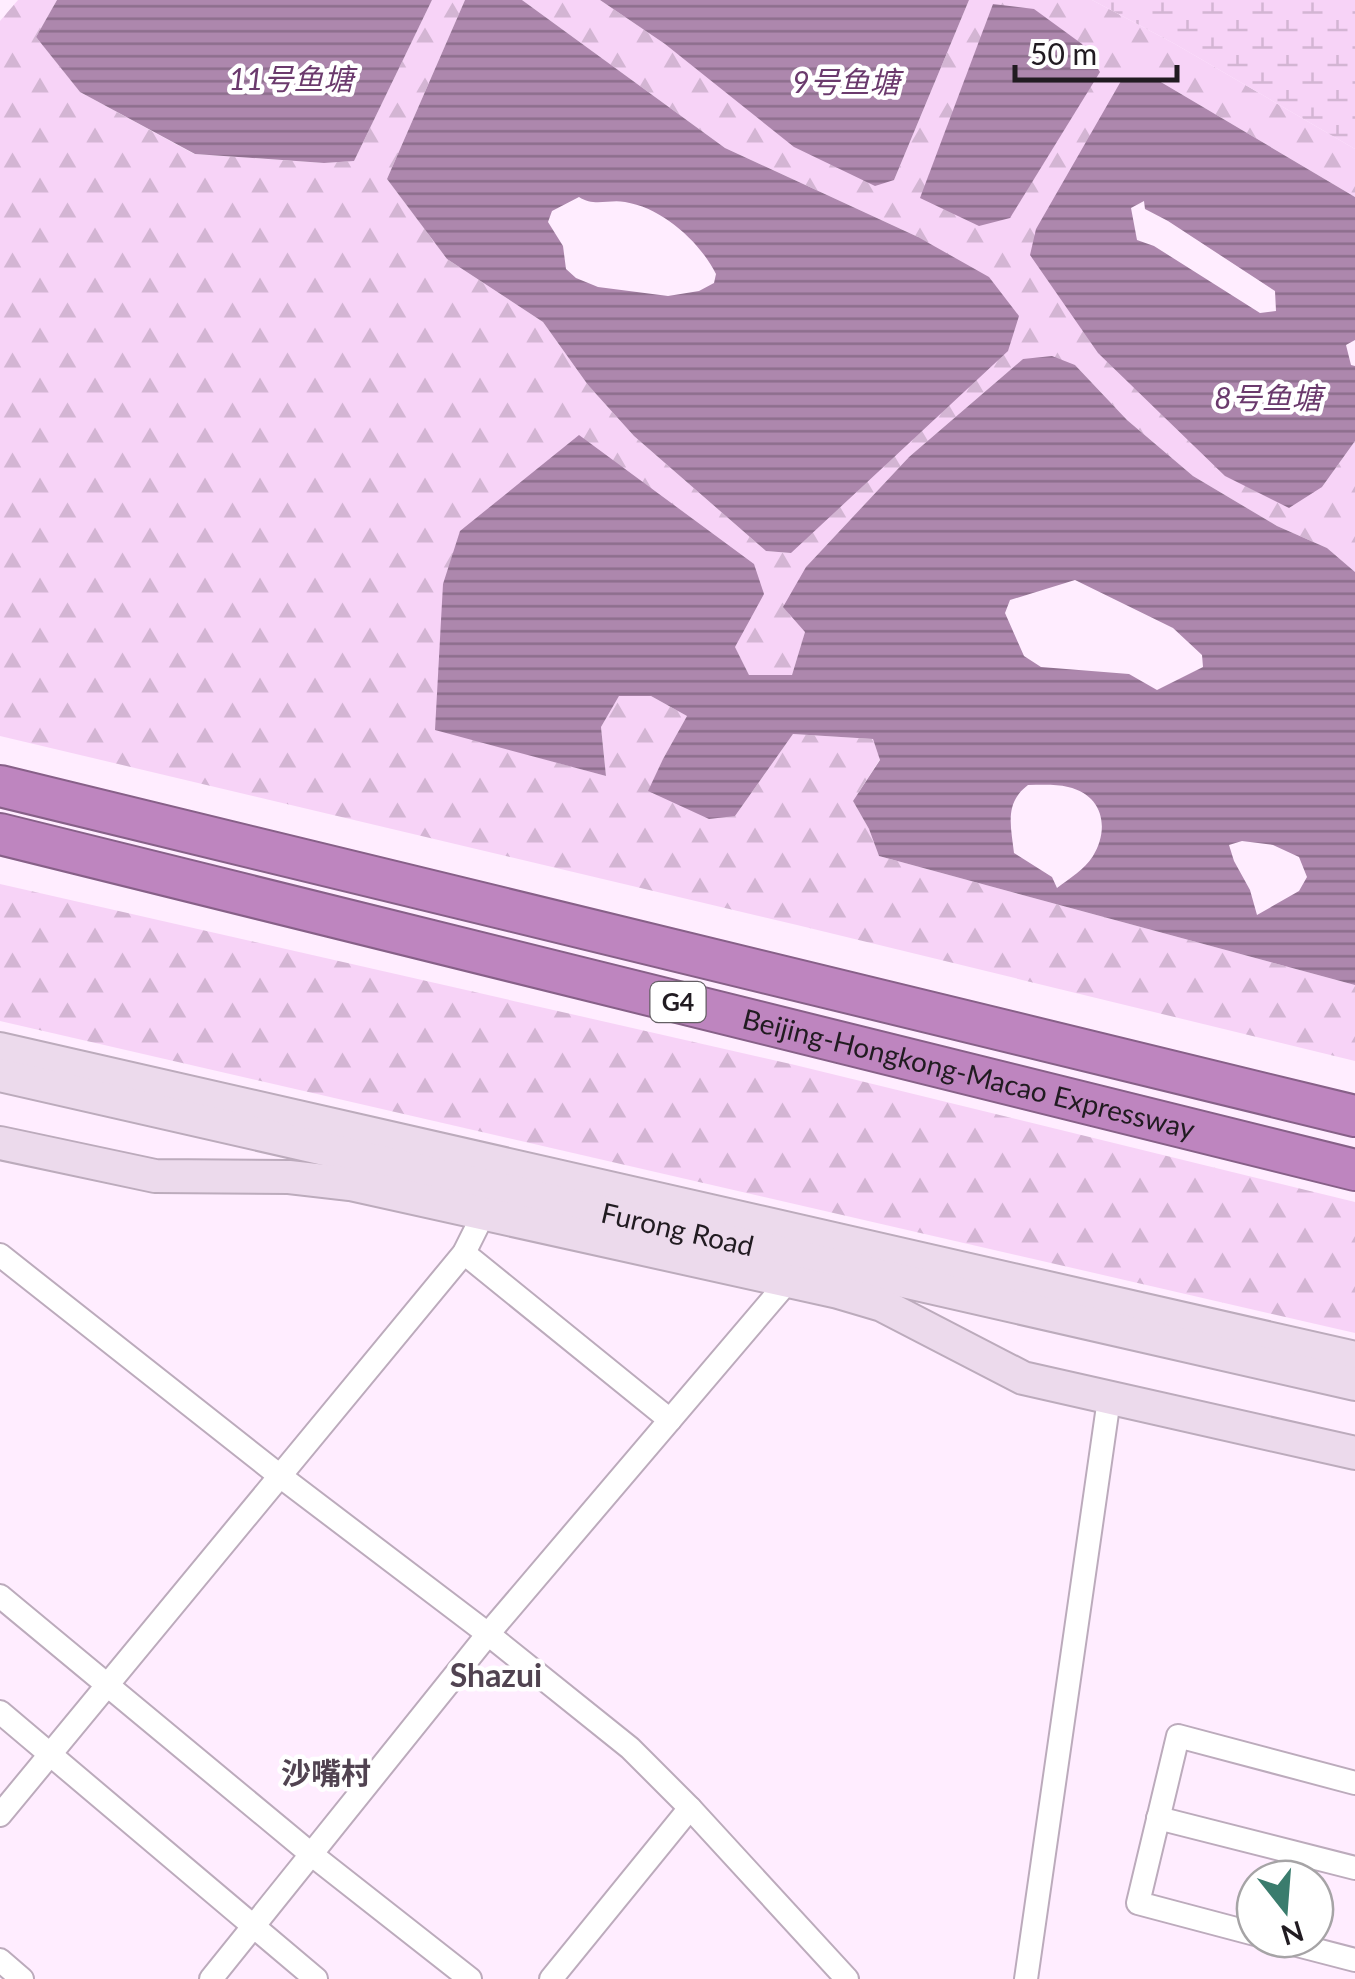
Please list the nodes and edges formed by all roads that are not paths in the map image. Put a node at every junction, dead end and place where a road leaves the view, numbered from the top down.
1 (0, 786) edge
2 (0, 834) edge
3 (0, 1049) edge
4 (0, 1075) edge
5 (1355, 1116) edge
6 (0, 1142) edge
7 (312, 1146) junction
8 (411, 1169) junction
9 (1355, 1170) edge
10 (350, 1184) junction
11 (484, 1214) junction
12 (464, 1253) junction
13 (0, 1255) edge
14 (798, 1270) junction
15 (1355, 1358) edge
16 (1355, 1384) edge
17 (1108, 1399) junction
18 (670, 1420) junction
19 (1355, 1453) edge
20 (280, 1476) junction
21 (0, 1596) edge
22 (488, 1634) junction
23 (108, 1684) junction
24 (0, 1712) edge
25 (50, 1754) junction
26 (1355, 1783) edge
27 (690, 1808) junction
28 (0, 1815) edge
29 (1158, 1818) junction
30 (311, 1854) junction
31 (1355, 1868) edge
32 (253, 1926) junction
33 (1235, 1929) edge
34 (0, 1960) edge
35 (22, 1979) edge
36 (210, 1979) edge
37 (316, 1979) edge
38 (470, 1979) edge
39 (551, 1979) edge
40 (847, 1979) edge
41 (1026, 1979) edge

1 - 5 highway, Beijing-Hongkong-Macao Expressway / G4
2 - 9 highway, Beijing-Hongkong-Macao Expressway / G4
3 - 15 main road, Furong Road
4 - 7 main road, Furong Road
6 - 10 main road
7 - 8 main road, Furong Road
7 - 10 main road
8 - 10 main road
8 - 14 main road, Furong Road
10 - 11 main road
11 - 12 street
11 - 14 main road
12 - 18 street
12 - 20 street
13 - 20 street
14 - 16 main road, Furong Road
14 - 17 main road
14 - 18 street
17 - 19 main road
17 - 41 street
18 - 22 street
20 - 22 street
20 - 23 street
21 - 23 street
22 - 27 street
22 - 30 street
23 - 25 street
23 - 30 street
24 - 25 street
25 - 28 street
25 - 32 street
26 - 29 street
27 - 39 street
27 - 40 street
29 - 31 street
29 - 33 street
30 - 32 street
30 - 38 street
32 - 36 street
32 - 37 street
34 - 35 street

